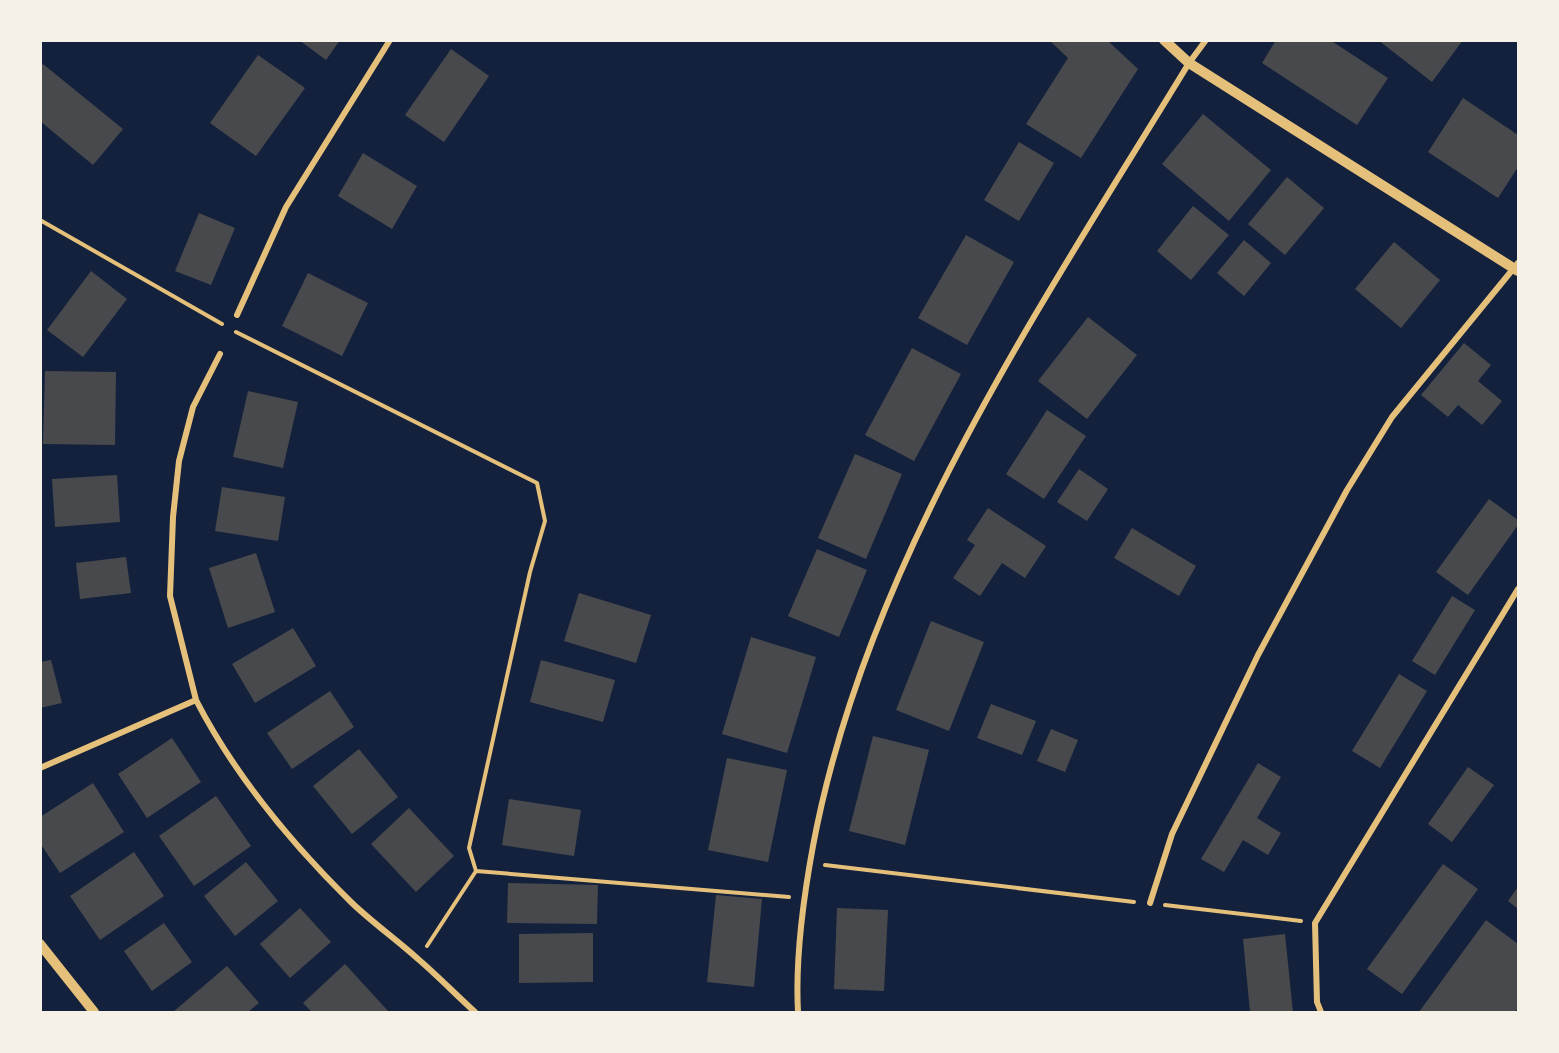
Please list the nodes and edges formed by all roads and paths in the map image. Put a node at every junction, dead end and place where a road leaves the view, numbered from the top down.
1 (390, 40) edge
2 (1164, 40) edge
3 (1206, 40) edge
4 (1189, 63) junction
5 (40, 220) edge
6 (1517, 268) edge
7 (237, 315) dead end
8 (220, 354) dead end
9 (1518, 589) edge
10 (196, 700) junction
11 (40, 768) edge
12 (810, 863) junction
13 (476, 872) junction
14 (804, 898) junction
15 (1150, 903) junction
16 (1315, 923) junction
17 (40, 944) edge
18 (418, 959) junction
19 (94, 1012) edge
20 (476, 1012) edge
21 (798, 1012) edge
22 (1322, 1012) edge

1 - 7 street
2 - 4 street
3 - 4 street
4 - 6 street
4 - 12 street
5 - 13 path
6 - 15 street
8 - 10 street
9 - 16 street
10 - 11 street
10 - 18 street
12 - 14 street
12 - 15 path
13 - 14 path
13 - 18 path
14 - 21 street
15 - 16 path
16 - 22 street
17 - 19 street
18 - 20 street

